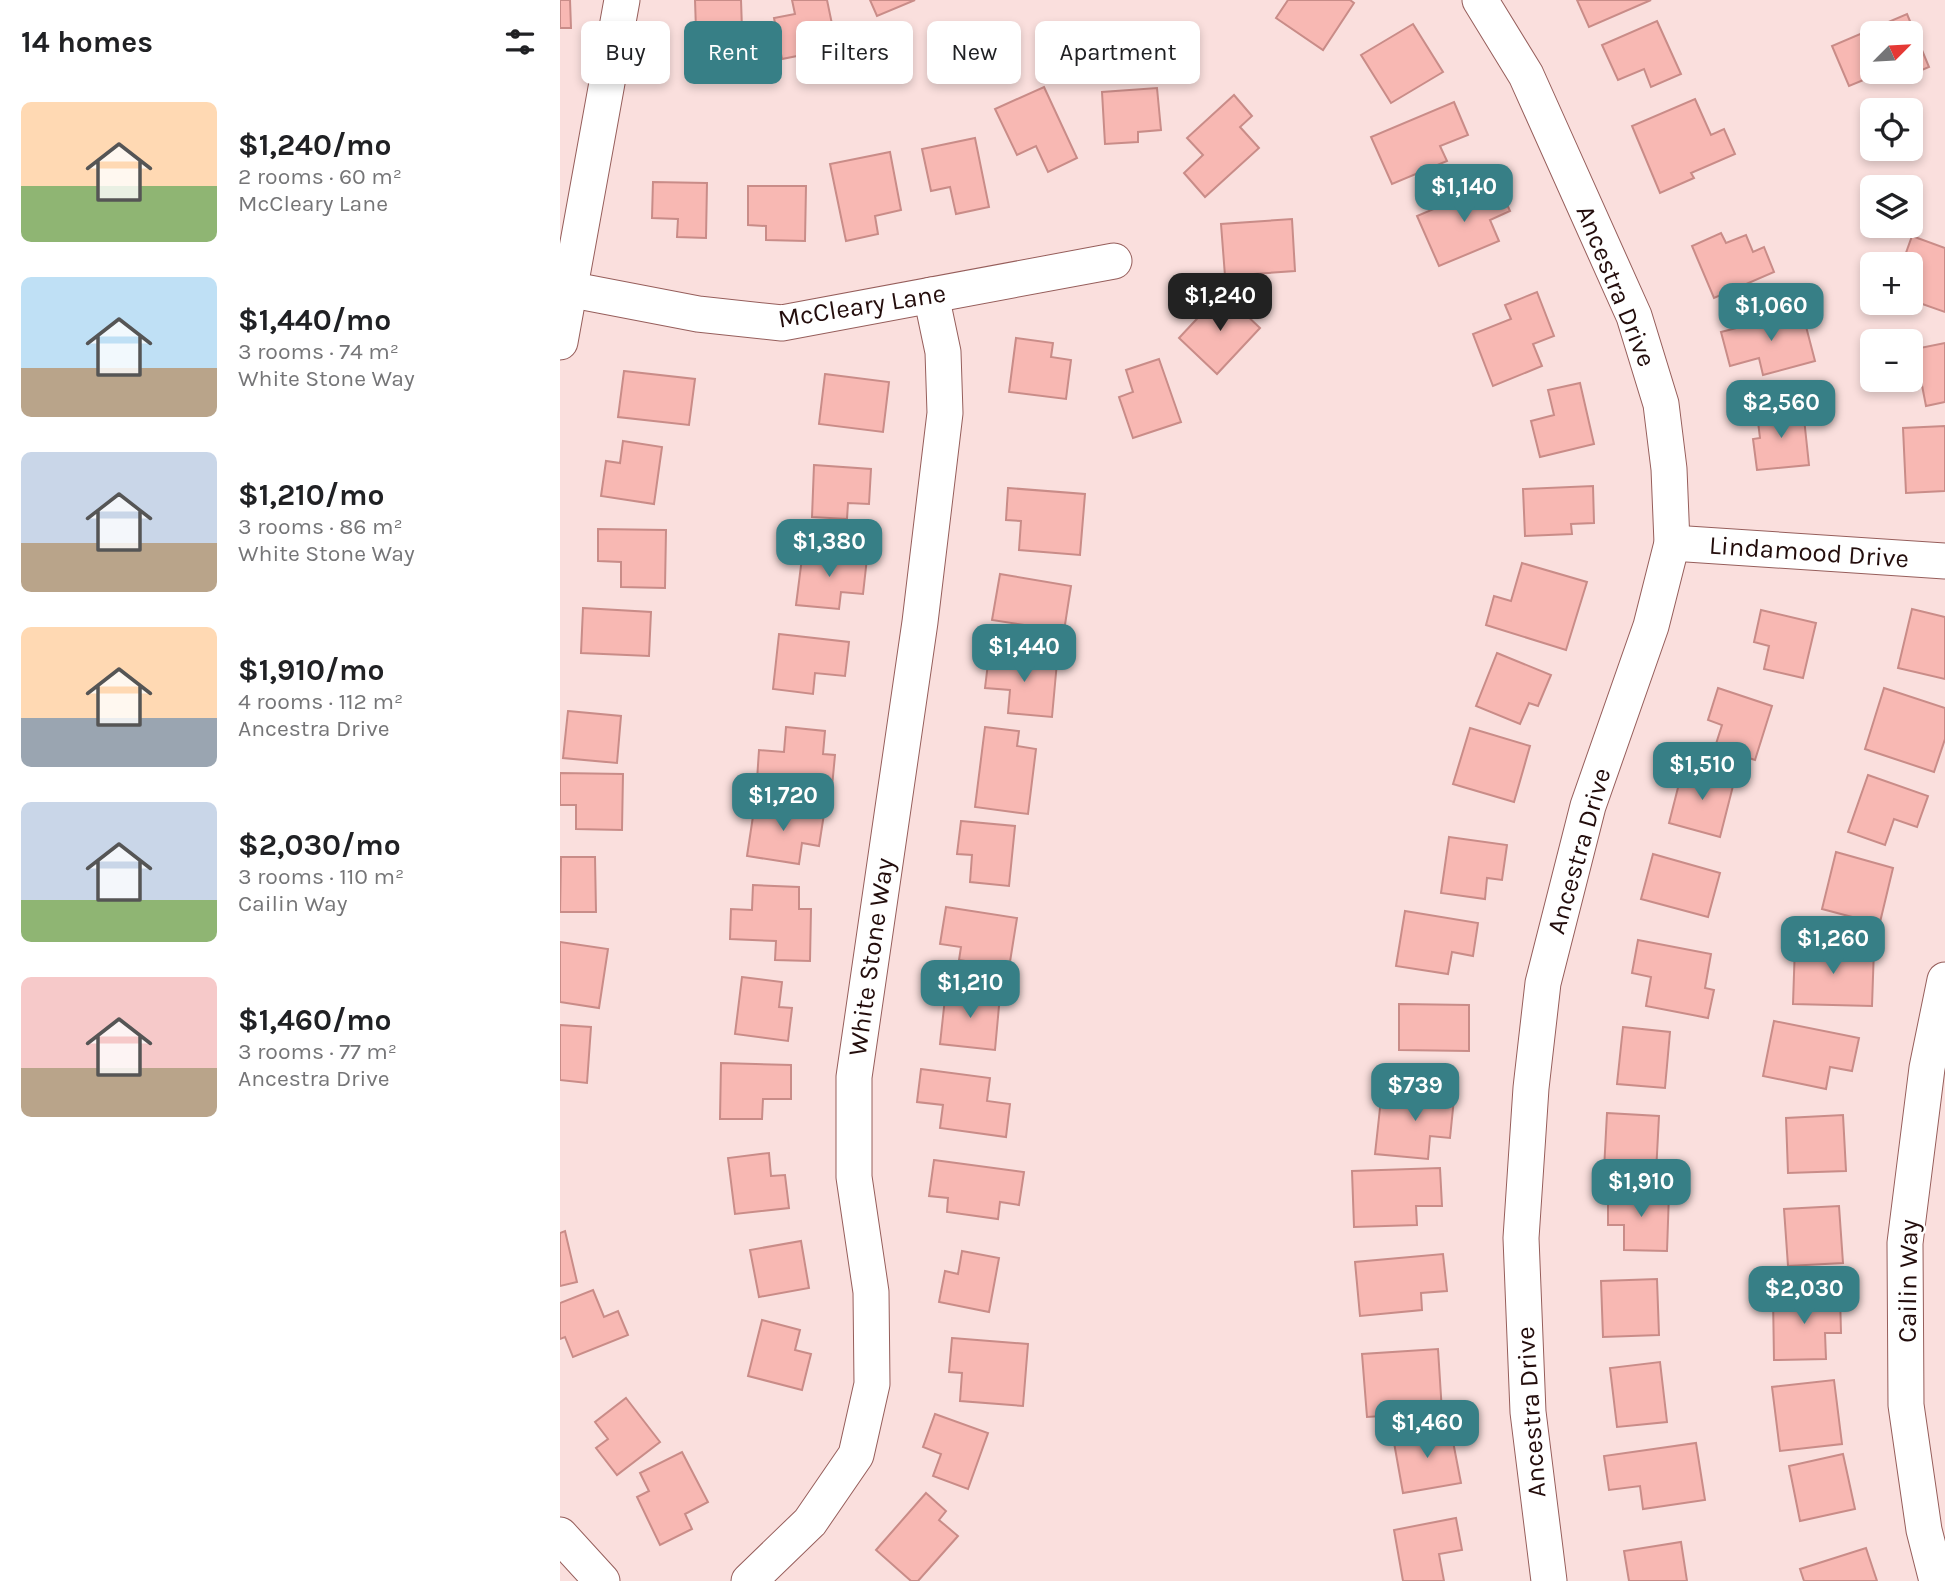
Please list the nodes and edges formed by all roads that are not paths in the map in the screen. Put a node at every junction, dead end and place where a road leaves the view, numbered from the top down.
1 (622, 0) edge
2 (1480, 0) edge
3 (1114, 261) dead end
4 (568, 289) junction
5 (931, 295) junction
6 (560, 342) edge
7 (1672, 543) junction
8 (1945, 561) edge
9 (1945, 981) edge
10 (560, 1535) edge
11 (602, 1581) edge
12 (749, 1581) edge
13 (1549, 1581) edge
14 (1937, 1581) edge

1 - 4 street
2 - 7 street, Ancestra Drive
3 - 5 street, McCleary Lane
4 - 5 street, McCleary Lane
4 - 6 street
5 - 12 street, White Stone Way
7 - 8 street, Lindamood Drive
7 - 13 street, Ancestra Drive
9 - 14 street, Cailin Way
10 - 11 street

